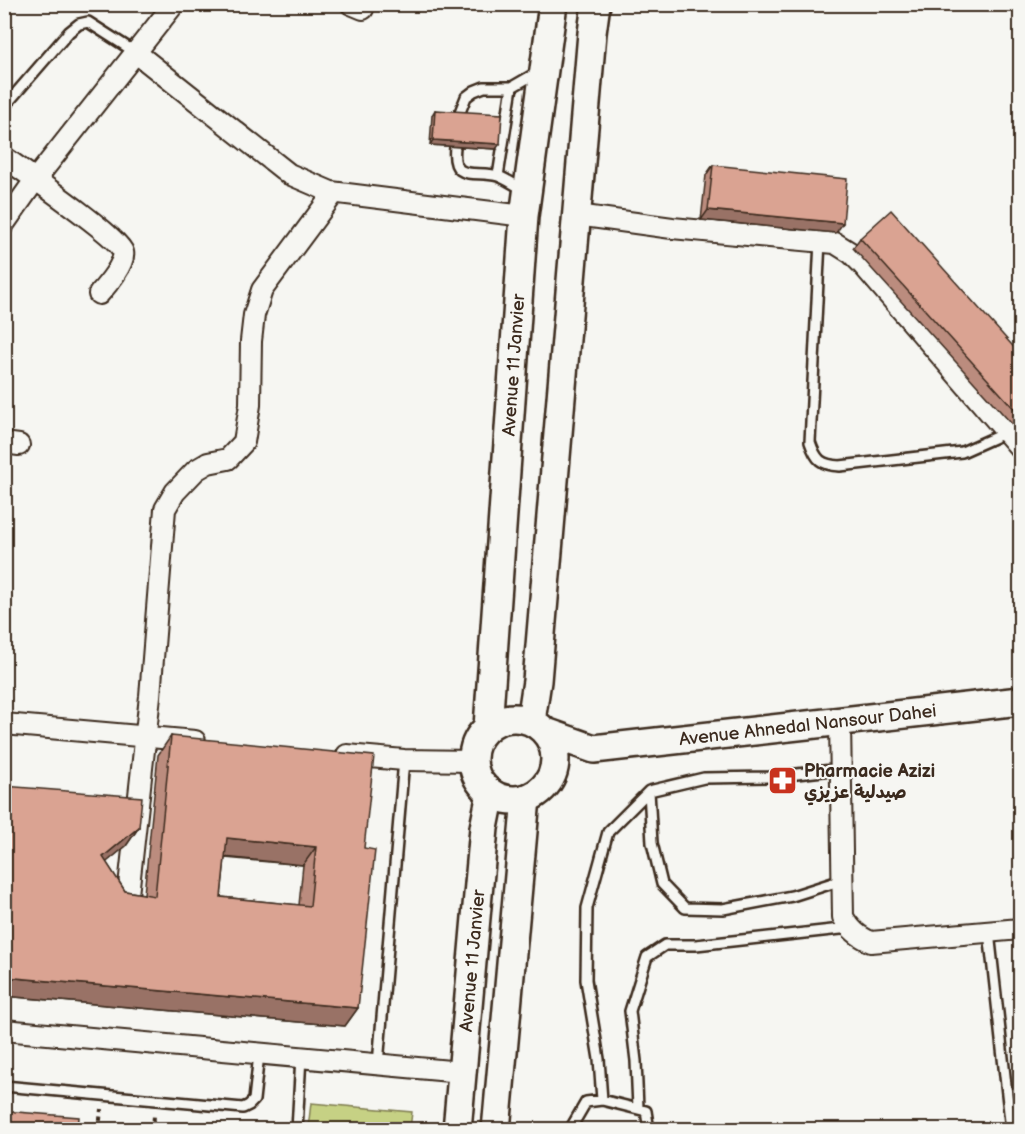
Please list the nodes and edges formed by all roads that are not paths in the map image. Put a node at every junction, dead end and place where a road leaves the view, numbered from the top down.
1 (174, 4) edge
2 (553, 4) edge
3 (596, 4) edge
4 (135, 52) junction
5 (545, 68) junction
6 (512, 87) junction
7 (4, 106) edge
8 (458, 117) edge
9 (455, 147) edge
10 (4, 158) edge
11 (498, 176) junction
12 (34, 180) junction
13 (334, 193) junction
14 (526, 204) junction
15 (577, 215) junction
16 (4, 224) edge
17 (820, 241) junction
18 (99, 294) dead end
19 (1007, 432) junction
20 (1020, 448) edge
21 (1020, 701) edge
22 (840, 721) junction
23 (4, 724) edge
24 (538, 726) junction
25 (488, 727) junction
26 (146, 736) junction
27 (216, 743) edge
28 (594, 749) junction
29 (333, 754) edge
30 (404, 760) junction
31 (473, 761) junction
32 (841, 769) junction
33 (549, 781) junction
34 (649, 791) junction
35 (491, 793) junction
36 (526, 798) junction
37 (843, 879) junction
38 (128, 895) edge
39 (850, 928) junction
40 (1020, 928) edge
41 (989, 932) junction
42 (4, 1030) edge
43 (259, 1054) junction
44 (301, 1056) junction
45 (378, 1064) junction
46 (461, 1072) junction
47 (4, 1086) edge
48 (602, 1101) junction
49 (638, 1108) junction
50 (297, 1130) edge
51 (457, 1130) edge
52 (496, 1130) edge
53 (572, 1130) edge
54 (649, 1130) edge
55 (1011, 1130) edge

1 - 4 street
2 - 5 street, Avenue 11 Janvier
3 - 15 street
4 - 7 lane
4 - 12 street
4 - 13 street
5 - 6 lane
5 - 14 street, Avenue 11 Janvier
6 - 8 lane
6 - 11 lane
9 - 11 lane
10 - 12 street
11 - 14 lane
12 - 16 street
12 - 18 street
13 - 14 street
13 - 26 street
14 - 25 street, Avenue 11 Janvier
15 - 17 street
15 - 24 street
17 - 19 street
17 - 19 lane
19 - 20 street
21 - 22 street, Avenue Ahnedal Nansour Dahei
22 - 28 street, Avenue Ahnedal Nansour Dahei
22 - 32 street
23 - 26 street
24 - 25 street
24 - 28 street, Avenue Ahnedal Nansour Dahei
24 - 33 street
25 - 31 street
26 - 27 street
26 - 38 street
28 - 33 street, Avenue Ahnedal Nansour Dahei
29 - 30 street
30 - 31 street
30 - 45 lane
31 - 35 street
32 - 34 lane
32 - 37 street
33 - 36 street
34 - 37 lane
34 - 48 lane
35 - 36 street
35 - 46 street, Avenue 11 Janvier
36 - 52 street
37 - 39 street
39 - 41 street
39 - 49 lane
40 - 41 street
41 - 55 lane
42 - 43 street
43 - 44 street
43 - 47 lane
44 - 45 street
44 - 50 lane
45 - 46 street
46 - 51 street, Avenue 11 Janvier
48 - 49 lane
48 - 53 lane
49 - 54 lane

